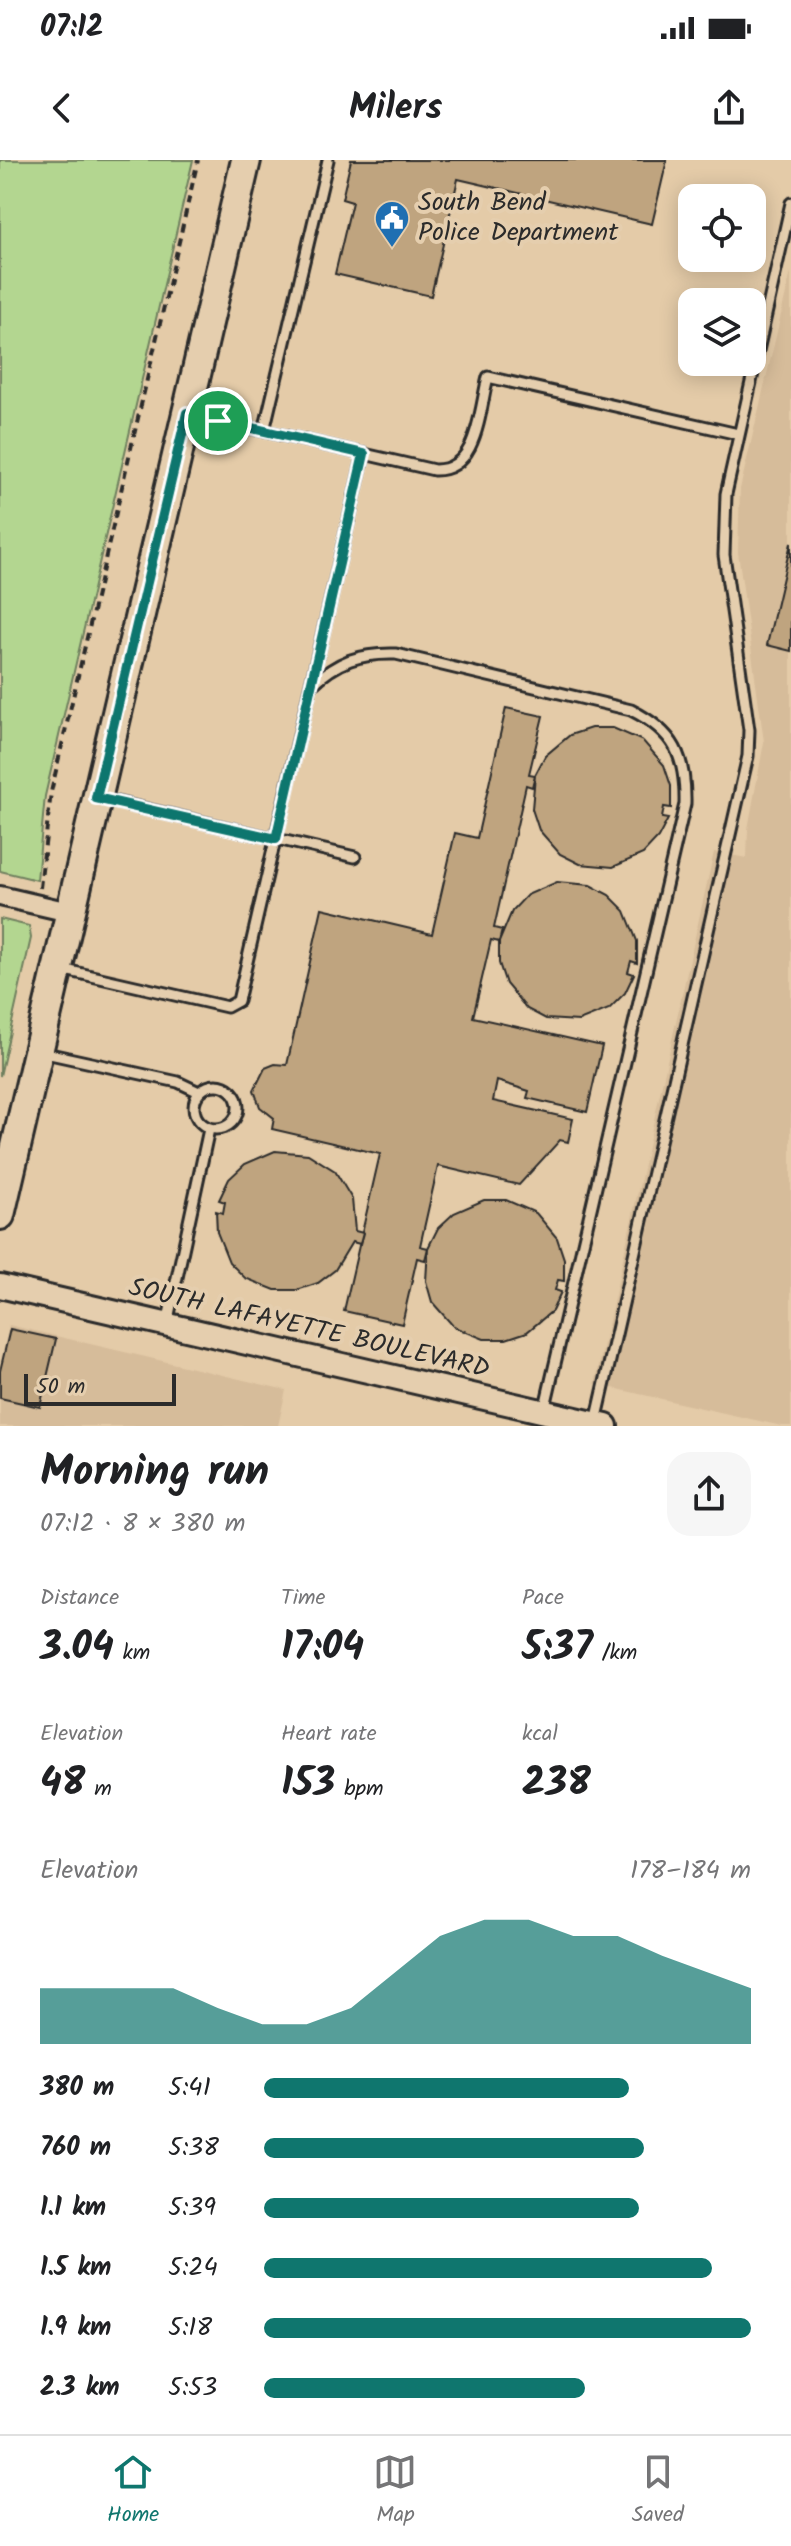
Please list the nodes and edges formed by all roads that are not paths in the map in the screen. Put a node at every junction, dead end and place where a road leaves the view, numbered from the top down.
1 (246, 160) edge
2 (328, 160) edge
3 (791, 203) edge
4 (187, 413) junction
5 (264, 431) junction
6 (738, 434) junction
7 (364, 454) junction
8 (311, 686) junction
9 (96, 798) junction
10 (276, 839) junction
11 (355, 857) dead end
12 (0, 896) edge
13 (69, 912) junction
14 (56, 968) junction
15 (37, 1051) junction
16 (199, 1092) junction
17 (209, 1129) junction
18 (0, 1215) edge
19 (0, 1286) edge
20 (167, 1324) junction
21 (544, 1411) junction
22 (601, 1425) edge

1 - 4 main road
2 - 5 lane
3 - 6 lane
4 - 5 lane
4 - 9 main road
5 - 7 lane
6 - 7 lane
6 - 22 lane
7 - 8 lane
8 - 10 lane
8 - 21 lane
9 - 10 lane
9 - 13 main road
10 - 11 lane
10 - 14 lane
12 - 13 street
13 - 14 main road
14 - 15 main road
15 - 16 lane
15 - 18 main road
16 - 17 lane
16 - 17 lane
17 - 20 lane
19 - 20 street, SOUTH LAFAYETTE BOULEVARD
20 - 21 street, SOUTH LAFAYETTE BOULEVARD
21 - 22 street, SOUTH LAFAYETTE BOULEVARD

